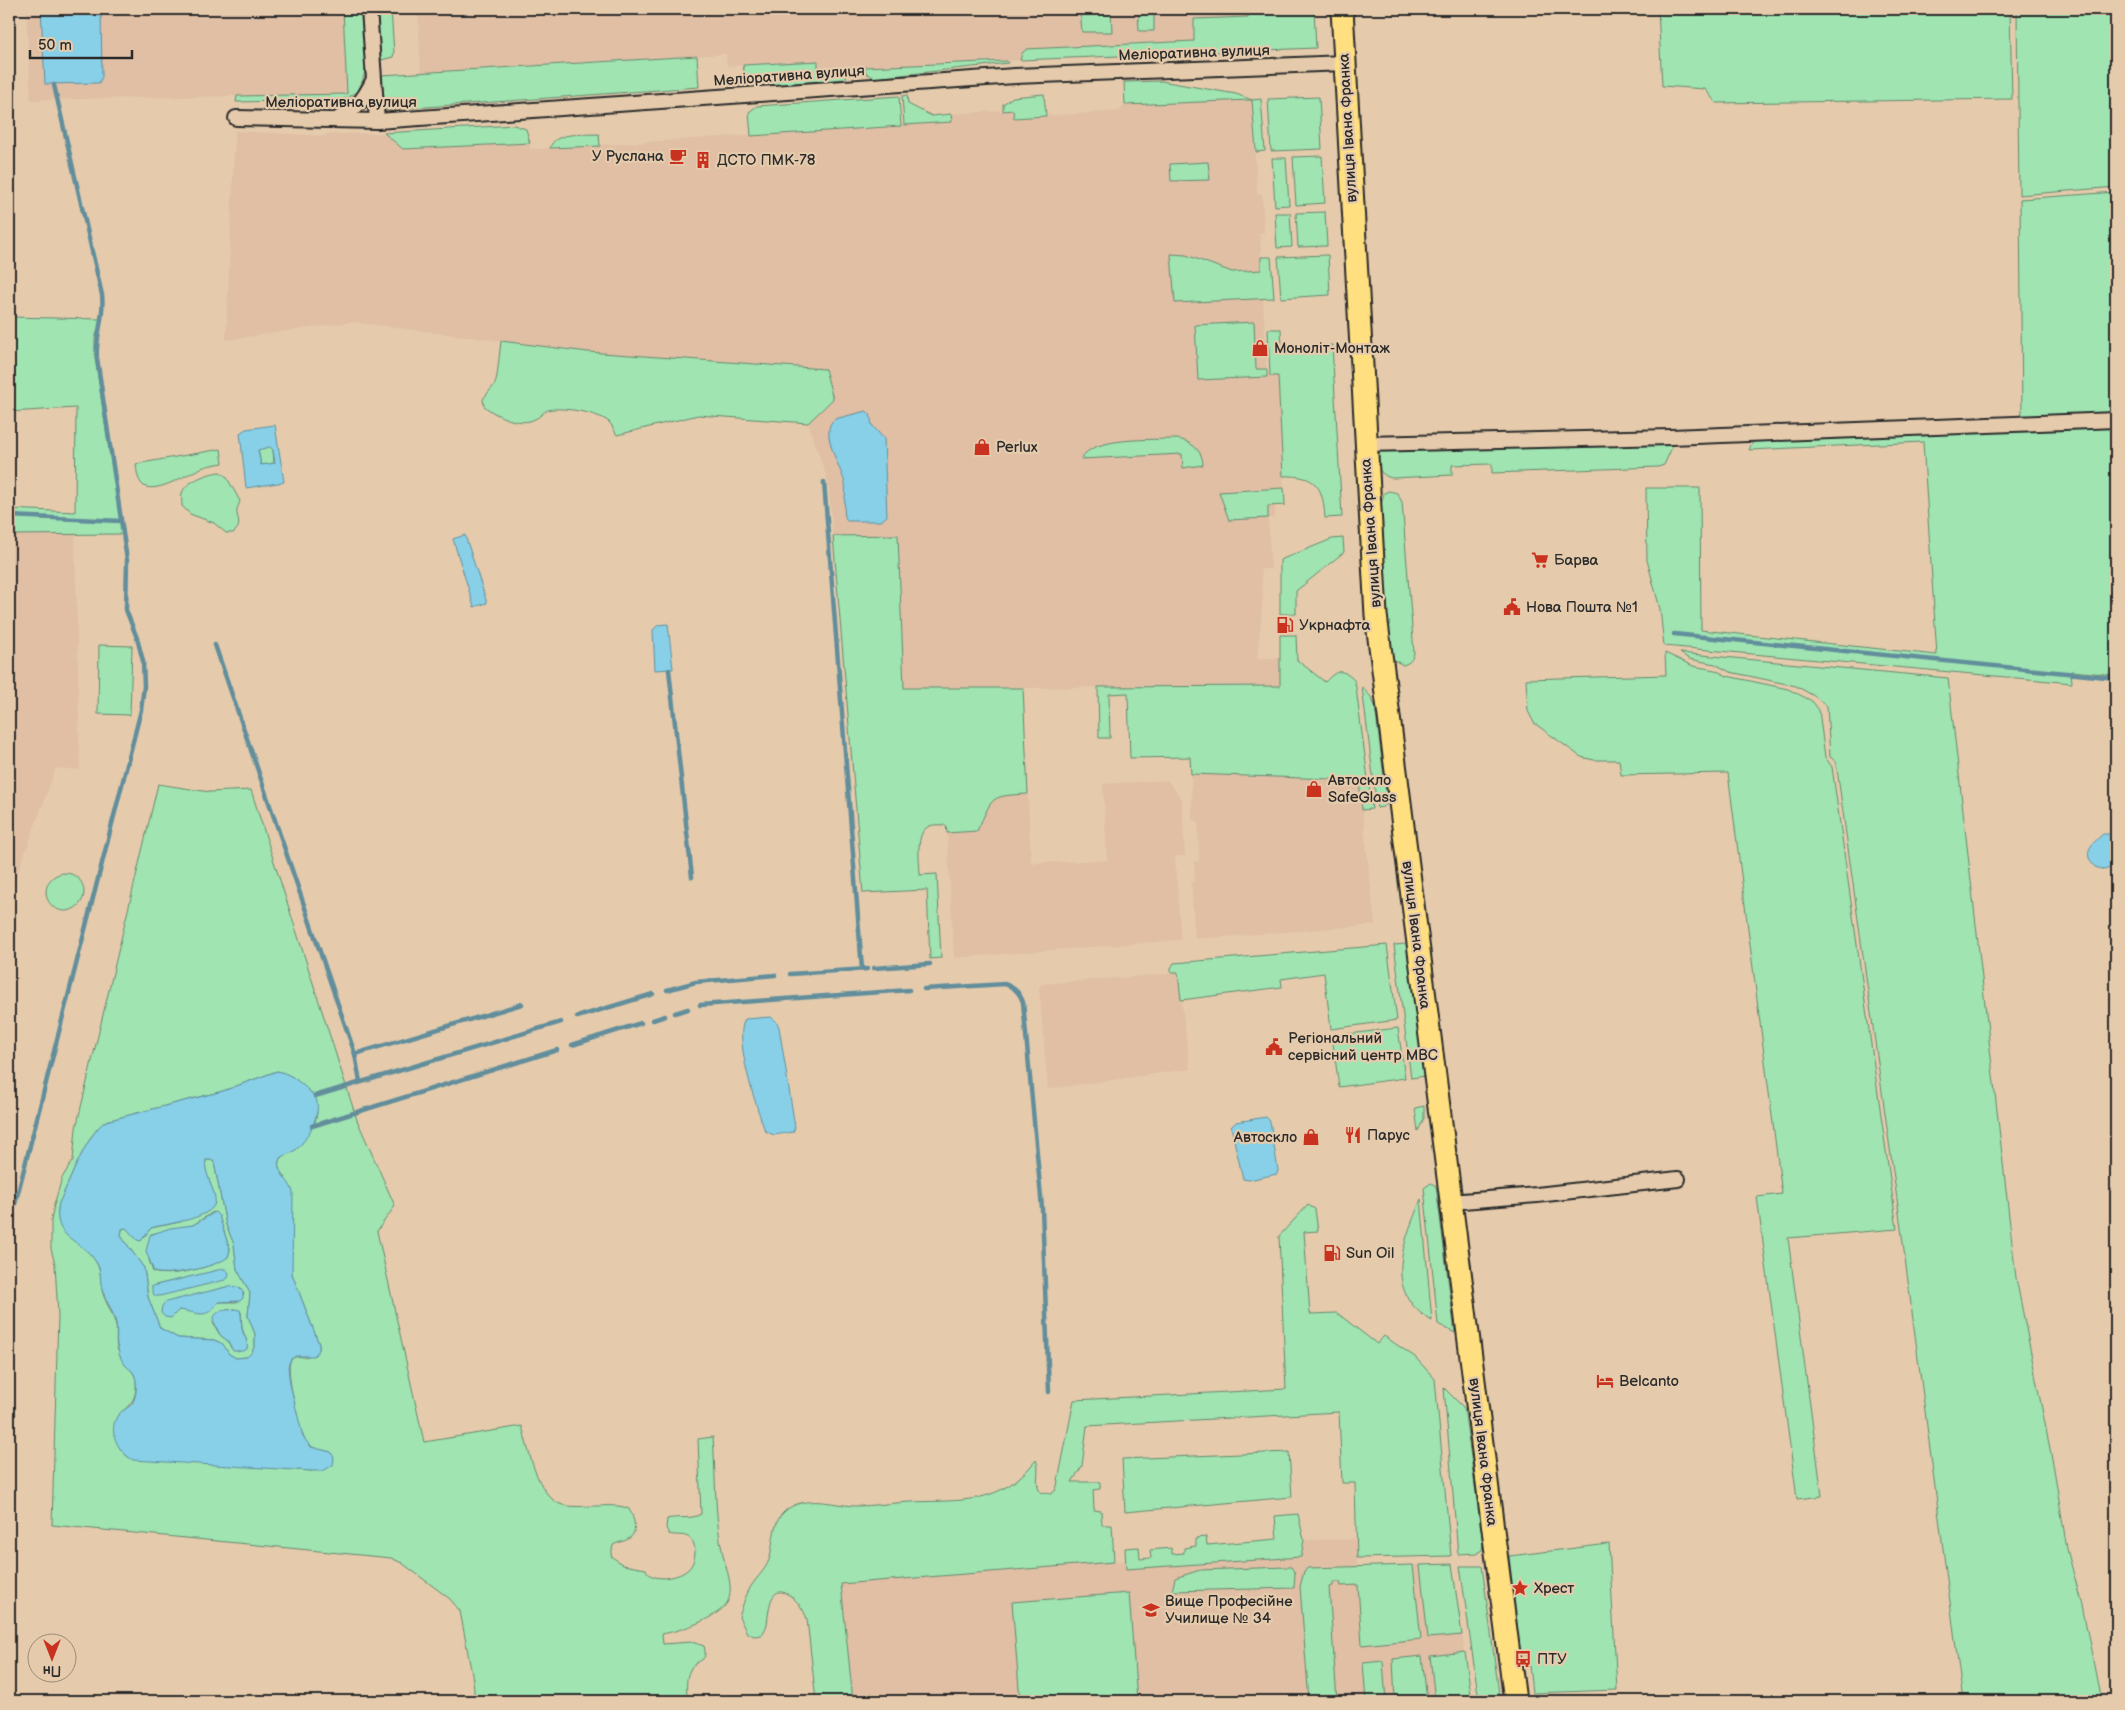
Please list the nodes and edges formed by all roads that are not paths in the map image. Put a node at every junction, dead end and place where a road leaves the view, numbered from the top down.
1 (369, 9) edge
2 (1342, 9) edge
3 (1345, 63) junction
4 (374, 80) junction
5 (236, 118) dead end
6 (335, 120) junction
7 (377, 121) junction
8 (2116, 420) edge
9 (1365, 444) junction
10 (1678, 1179) dead end
11 (1450, 1202) junction
12 (1515, 1701) edge

1 - 4 street
2 - 3 main road, вулиця Івана Франка
3 - 7 street, Меліоративна вулиця
3 - 9 main road, вулиця Івана Франка
4 - 6 street
4 - 7 street
5 - 6 street, Меліоративна вулиця
6 - 7 street, Меліоративна вулиця
8 - 9 street
9 - 11 main road, вулиця Івана Франка
10 - 11 street
11 - 12 main road, вулиця Івана Франка

